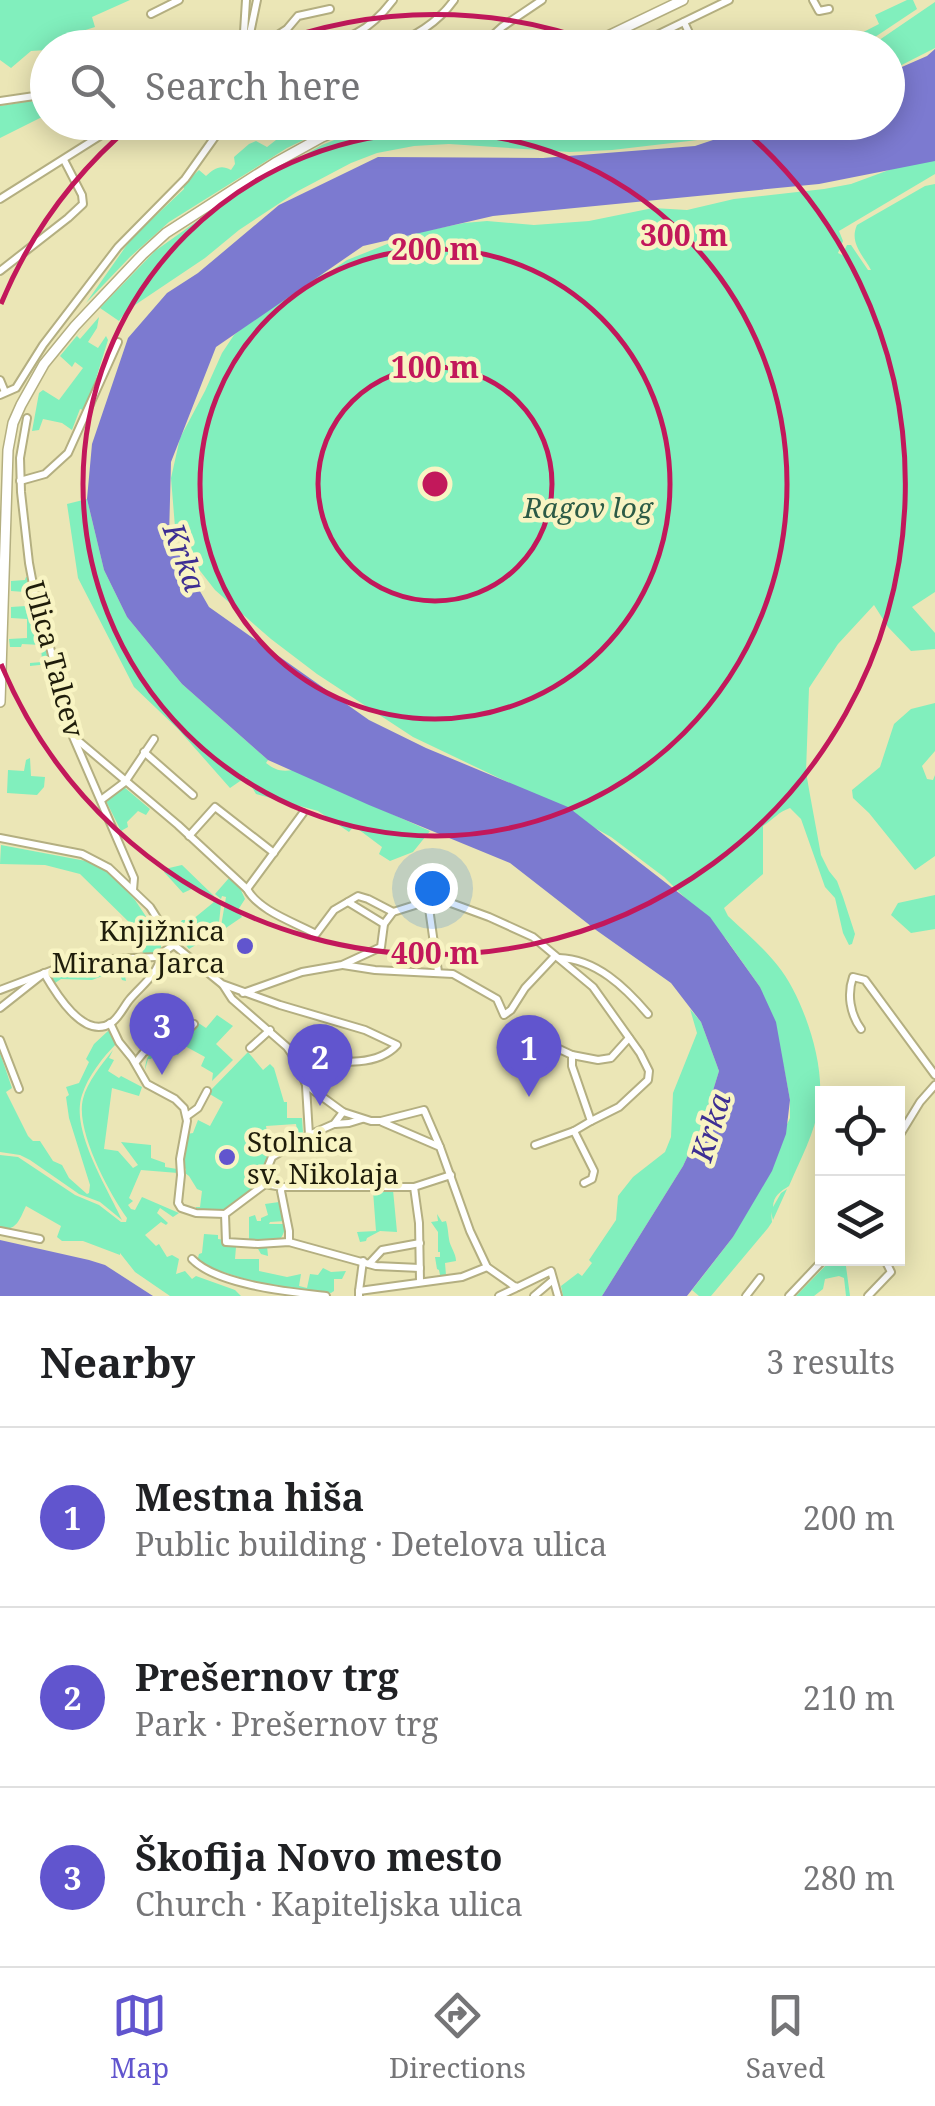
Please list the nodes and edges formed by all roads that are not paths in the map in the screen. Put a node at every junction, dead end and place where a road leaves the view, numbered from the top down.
1 (179, 0) edge
2 (246, 0) edge
3 (257, 0) edge
4 (393, 0) edge
5 (454, 0) edge
6 (542, 0) edge
7 (683, 0) edge
8 (729, 0) edge
9 (813, 0) edge
10 (330, 9) dead end
11 (829, 10) dead end
12 (151, 14) dead end
13 (684, 22) junction
14 (245, 30) edge
15 (250, 30) edge
16 (285, 30) edge
17 (363, 30) edge
18 (422, 30) edge
19 (499, 30) edge
20 (620, 30) edge
21 (667, 30) edge
22 (688, 30) edge
23 (30, 97) edge
24 (0, 101) edge
25 (95, 140) edge
26 (210, 140) edge
27 (319, 140) edge
28 (64, 160) junction
29 (0, 199) edge
30 (0, 271) edge
31 (118, 342) dead end
32 (0, 380) edge
33 (3, 394) edge
34 (27, 418) dead end
35 (20, 481) junction
36 (4, 487) edge
37 (0, 702) edge
38 (74, 737) junction
39 (154, 739) dead end
40 (144, 752) junction
41 (125, 782) junction
42 (193, 796) dead end
43 (100, 800) junction
44 (303, 813) dead end
45 (190, 836) junction
46 (0, 838) edge
47 (274, 853) junction
48 (247, 889) junction
49 (133, 890) junction
50 (347, 901) junction
51 (428, 901) junction
52 (393, 912) junction
53 (384, 924) junction
54 (174, 945) junction
55 (161, 956) junction
56 (556, 957) junction
57 (342, 965) junction
58 (44, 972) junction
59 (438, 972) junction
60 (222, 984) junction
61 (0, 987) edge
62 (243, 993) junction
63 (0, 1008) edge
64 (648, 1014) dead end
65 (110, 1023) junction
66 (194, 1024) dead end
67 (861, 1028) dead end
68 (270, 1030) junction
69 (507, 1038) dead end
70 (629, 1038) junction
71 (0, 1040) edge
72 (250, 1048) dead end
73 (572, 1054) junction
74 (296, 1060) junction
75 (135, 1063) junction
76 (935, 1074) edge
77 (935, 1085) edge
78 (306, 1086) junction
79 (19, 1089) dead end
80 (206, 1091) dead end
81 (343, 1112) junction
82 (186, 1116) junction
83 (362, 1119) junction
84 (381, 1121) junction
85 (591, 1121) junction
86 (334, 1124) junction
87 (905, 1127) edge
88 (574, 1131) junction
89 (309, 1135) junction
90 (535, 1144) dead end
91 (440, 1147) junction
92 (452, 1175) junction
93 (264, 1184) junction
94 (584, 1184) dead end
95 (282, 1187) junction
96 (414, 1187) junction
97 (224, 1214) junction
98 (0, 1231) edge
99 (40, 1239) dead end
100 (289, 1242) junction
101 (420, 1243) junction
102 (192, 1259) dead end
103 (366, 1262) junction
104 (817, 1266) edge
105 (888, 1266) edge
106 (487, 1267) junction
107 (420, 1268) junction
108 (760, 1278) dead end
109 (553, 1280) junction
110 (420, 1281) junction
111 (518, 1287) junction
112 (359, 1294) edge
113 (558, 1294) edge
114 (326, 1296) edge
115 (499, 1296) edge
116 (534, 1296) edge
117 (746, 1296) edge
118 (789, 1296) edge
119 (868, 1296) edge

1 - 12 street
2 - 14 street
3 - 15 street
4 - 17 street
5 - 18 street
6 - 19 street
7 - 20 street
8 - 13 street
9 - 11 street
10 - 16 street
13 - 21 street
13 - 22 street
23 - 24 street
25 - 28 street
26 - 33 street
27 - 36 street
28 - 29 street
28 - 30 street
31 - 35 street
32 - 33 street
34 - 35 street, Ulica Talcev
35 - 38 street, Ulica Talcev
36 - 37 street
38 - 41 street
38 - 43 street, Ulica Talcev
39 - 40 street
40 - 41 street
40 - 42 street
41 - 43 street
41 - 45 street
43 - 49 street, Ulica Talcev
44 - 47 street
45 - 47 street
45 - 48 street
46 - 49 street
47 - 48 street
48 - 50 street
49 - 54 street
50 - 52 street
50 - 53 street
51 - 52 street
51 - 56 street
51 - 59 street
52 - 53 street
53 - 57 street
54 - 55 street
54 - 60 street
55 - 58 street
55 - 65 street
56 - 59 street
56 - 64 street
56 - 70 street
57 - 59 street
57 - 62 street
58 - 61 street
58 - 63 street
58 - 65 street
60 - 62 street
60 - 68 street
62 - 74 street
65 - 75 street
66 - 75 street
67 - 76 street
68 - 72 street
68 - 74 street
69 - 73 street
70 - 73 street
70 - 85 street
71 - 79 street
73 - 85 street
74 - 78 street
75 - 82 street
77 - 87 street
78 - 81 street
78 - 89 street
80 - 82 street
81 - 83 street
81 - 86 street
82 - 97 street
83 - 84 street
83 - 86 street
84 - 91 street
84 - 91 street
85 - 88 street
86 - 89 street
88 - 90 street
88 - 94 street
89 - 93 street
91 - 92 street
92 - 96 street
92 - 106 street
93 - 95 street
93 - 97 street
95 - 96 street
95 - 100 street
96 - 101 street
97 - 100 street
98 - 99 street
100 - 103 street
101 - 103 street
101 - 107 street
102 - 114 street
103 - 107 street
103 - 112 street
104 - 118 street
105 - 119 street
106 - 110 street
106 - 111 street
107 - 110 street
108 - 117 street
109 - 111 street
109 - 113 street
109 - 116 street
110 - 112 street
111 - 115 street

